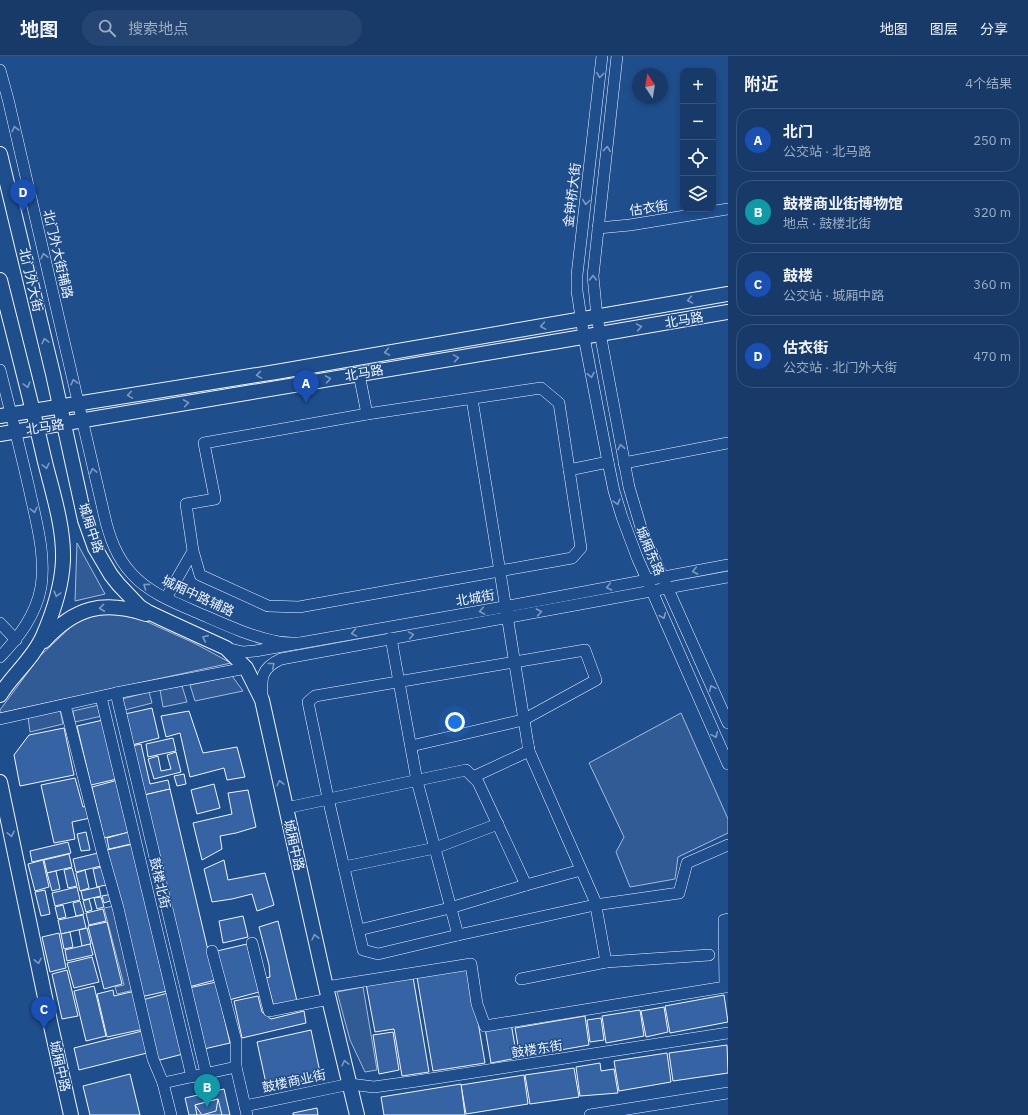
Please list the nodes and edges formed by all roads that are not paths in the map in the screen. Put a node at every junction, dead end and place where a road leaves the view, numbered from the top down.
1 (602, 56) edge
2 (617, 56) edge
3 (0, 70) edge
4 (0, 154) edge
5 (728, 210) edge
6 (598, 228) junction
7 (0, 280) edge
8 (728, 294) edge
9 (728, 312) edge
10 (597, 317) junction
11 (581, 319) junction
12 (600, 334) junction
13 (584, 337) junction
14 (407, 348) junction
15 (410, 365) junction
16 (0, 370) edge
17 (360, 374) junction
18 (472, 399) junction
19 (78, 403) junction
20 (60, 406) junction
21 (34, 410) junction
22 (366, 414) junction
23 (5, 415) edge
24 (82, 420) junction
25 (64, 424) junction
26 (38, 428) junction
27 (15, 432) junction
28 (0, 434) edge
29 (728, 443) edge
30 (608, 462) junction
31 (624, 463) junction
32 (569, 470) junction
33 (193, 551) junction
34 (728, 565) edge
35 (501, 571) junction
36 (662, 577) junction
37 (728, 577) edge
38 (650, 585) junction
39 (667, 588) junction
40 (166, 598) junction
41 (506, 612) junction
42 (167, 622) junction
43 (0, 623) edge
44 (392, 638) junction
45 (16, 640) junction
46 (299, 643) junction
47 (226, 648) junction
48 (36, 650) junction
49 (0, 657) edge
50 (513, 662) junction
51 (246, 668) junction
52 (399, 681) junction
53 (116, 693) junction
54 (0, 694) edge
55 (101, 697) junction
56 (262, 700) junction
57 (65, 705) junction
58 (0, 719) edge
59 (524, 720) junction
60 (728, 723) edge
61 (410, 746) junction
62 (529, 751) junction
63 (728, 764) edge
64 (473, 777) junction
65 (417, 781) junction
66 (0, 782) edge
67 (328, 798) junction
68 (286, 808) junction
69 (498, 824) junction
70 (728, 845) edge
71 (435, 848) junction
72 (344, 867) junction
73 (581, 870) junction
74 (526, 885) junction
75 (595, 905) junction
76 (450, 908) junction
77 (728, 919) edge
78 (359, 930) junction
79 (458, 935) junction
80 (252, 943) dead end
81 (212, 951) dead end
82 (709, 955) dead end
83 (606, 962) junction
84 (521, 979) dead end
85 (328, 993) junction
86 (728, 1033) edge
87 (236, 1067) junction
88 (206, 1073) junction
89 (192, 1076) junction
90 (163, 1083) junction
91 (350, 1084) junction
92 (728, 1093) edge
93 (246, 1110) edge
94 (71, 1115) edge
95 (171, 1115) edge
96 (357, 1115) edge
97 (590, 1115) edge

1 -> 11 street, 金钟桥大街
6 -> 2 street
19 -> 3 street, 北门外大街辅路
20 -> 4 main road, 北门外大街
5 - 6 street, 估衣街
10 -> 6 street
7 -> 21 main road
8 -> 10 main road, 北马路
12 -> 9 main road, 北马路
10 - 11 main road, 北马路
10 - 12 street, 城厢东路
11 - 13 street, 金钟桥大街
11 -> 14 main road, 北马路
12 - 13 main road, 北马路
31 -> 12 street, 城厢东路
15 -> 13 main road, 北马路
13 -> 30 street, 城厢东路
14 - 15 main road
14 -> 19 main road, 北马路
15 - 17 main road, 北马路
16 - 23 street
17 - 22 street
24 -> 17 main road, 北马路
18 - 22 street
18 - 32 street
18 - 35 street
19 - 20 main road, 北马路
19 - 24 street, 北门外大街辅路
20 - 21 main road, 北马路
20 - 25 main road, 城厢中路
21 - 23 main road, 北马路
21 - 26 main road
22 - 33 street
23 - 27 street
24 - 25 main road, 北马路
40 -> 24 street, 城厢中路辅路
25 - 26 main road, 北马路
25 - 42 main road, 城厢中路
26 - 27 main road, 北马路
26 -> 48 main road, 城厢中路
27 - 28 main road, 北马路
27 -> 45 street
29 - 31 street
30 - 32 street
30 -> 38 street, 城厢东路
31 - 36 street, 城厢东路
32 - 35 street
33 - 35 street
33 - 40 street
34 -> 36 street, 北城街
35 - 41 street
36 - 38 street, 北城街
36 - 39 street, 城厢东路
37 - 39 street, 北城街
38 - 39 street, 北城街
38 - 41 street, 北城街
38 -> 63 street, 城厢东路
60 -> 39 street, 城厢东路
40 - 46 street, 城厢中路辅路
44 -> 41 street, 北城街
41 -> 46 street, 北城街
41 - 50 street
47 -> 42 main road, 城厢中路
42 -> 48 main road, 城厢中路
43 - 45 street
44 - 52 street
56 -> 44 street, 北城街
45 - 49 street
46 - 47 street, 北城街
47 - 51 main road, 城厢中路
48 - 54 main road, 城厢中路
50 - 52 street
50 - 59 street
50 - 59 street
51 - 53 street
51 - 56 main road, 城厢中路
52 - 61 street
52 - 67 street
53 - 55 street
53 - 88 street, 鼓楼北街
55 - 57 street
55 - 89 street, 鼓楼北街
68 -> 56 main road, 城厢中路
57 - 58 street
57 - 90 street
59 - 61 street
59 - 62 street
61 - 65 street
62 - 64 street
62 - 73 street
64 - 65 street
64 - 69 street
65 - 67 street
65 - 71 street
66 -> 94 main road, 城厢中路
67 - 68 street
67 - 72 street
85 -> 68 main road, 城厢中路
69 - 71 street
69 - 74 street
70 - 75 street
71 - 72 street
71 - 76 street
72 - 78 street
73 - 74 street
73 - 75 street
74 - 76 street
75 - 79 street
75 - 83 street
76 - 78 street
76 - 79 street
77 - 85 street
78 - 79 street
80 - 85 street
81 - 87 street
82 - 83 street
83 - 84 street
91 -> 85 main road, 城厢中路
86 - 91 street, 鼓楼东街
87 - 88 street
87 - 93 street
88 - 89 street
89 - 90 street
90 - 95 street
91 - 93 street, 鼓楼商业街
91 - 96 main road, 城厢中路
92 - 97 street

